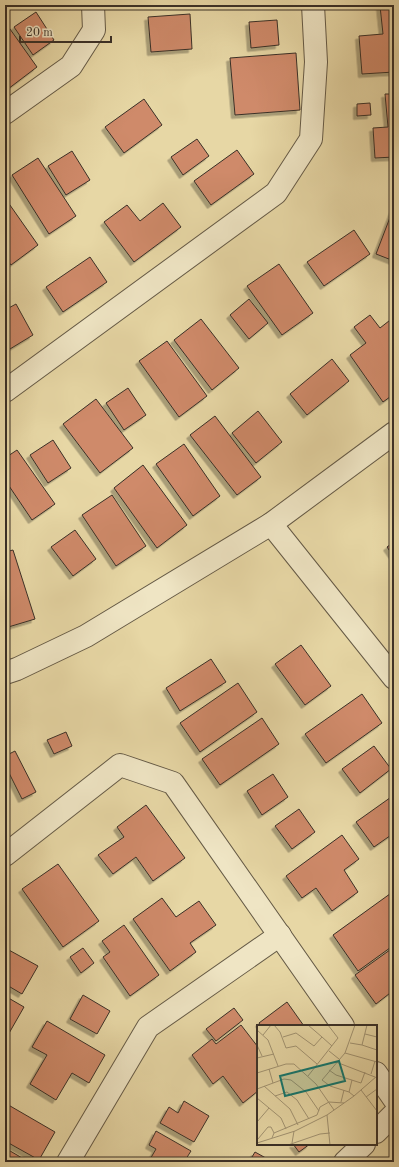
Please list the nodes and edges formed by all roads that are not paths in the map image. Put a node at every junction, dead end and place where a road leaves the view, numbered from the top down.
1 (93, 5) edge
2 (313, 5) edge
3 (5, 113) edge
4 (5, 391) edge
5 (394, 433) edge
6 (271, 524) junction
7 (5, 673) edge
8 (394, 678) edge
9 (5, 855) edge
10 (280, 935) junction
11 (342, 1025) edge
12 (377, 1074) edge
13 (394, 1099) edge
14 (394, 1114) edge
15 (377, 1131) edge
16 (363, 1145) edge
17 (68, 1162) edge
18 (345, 1162) edge

1 - 3 street
2 - 4 street
5 - 6 street
6 - 7 street
6 - 8 street
9 - 10 street
10 - 11 street
10 - 17 street
12 - 13 street
14 - 15 street
16 - 18 street

